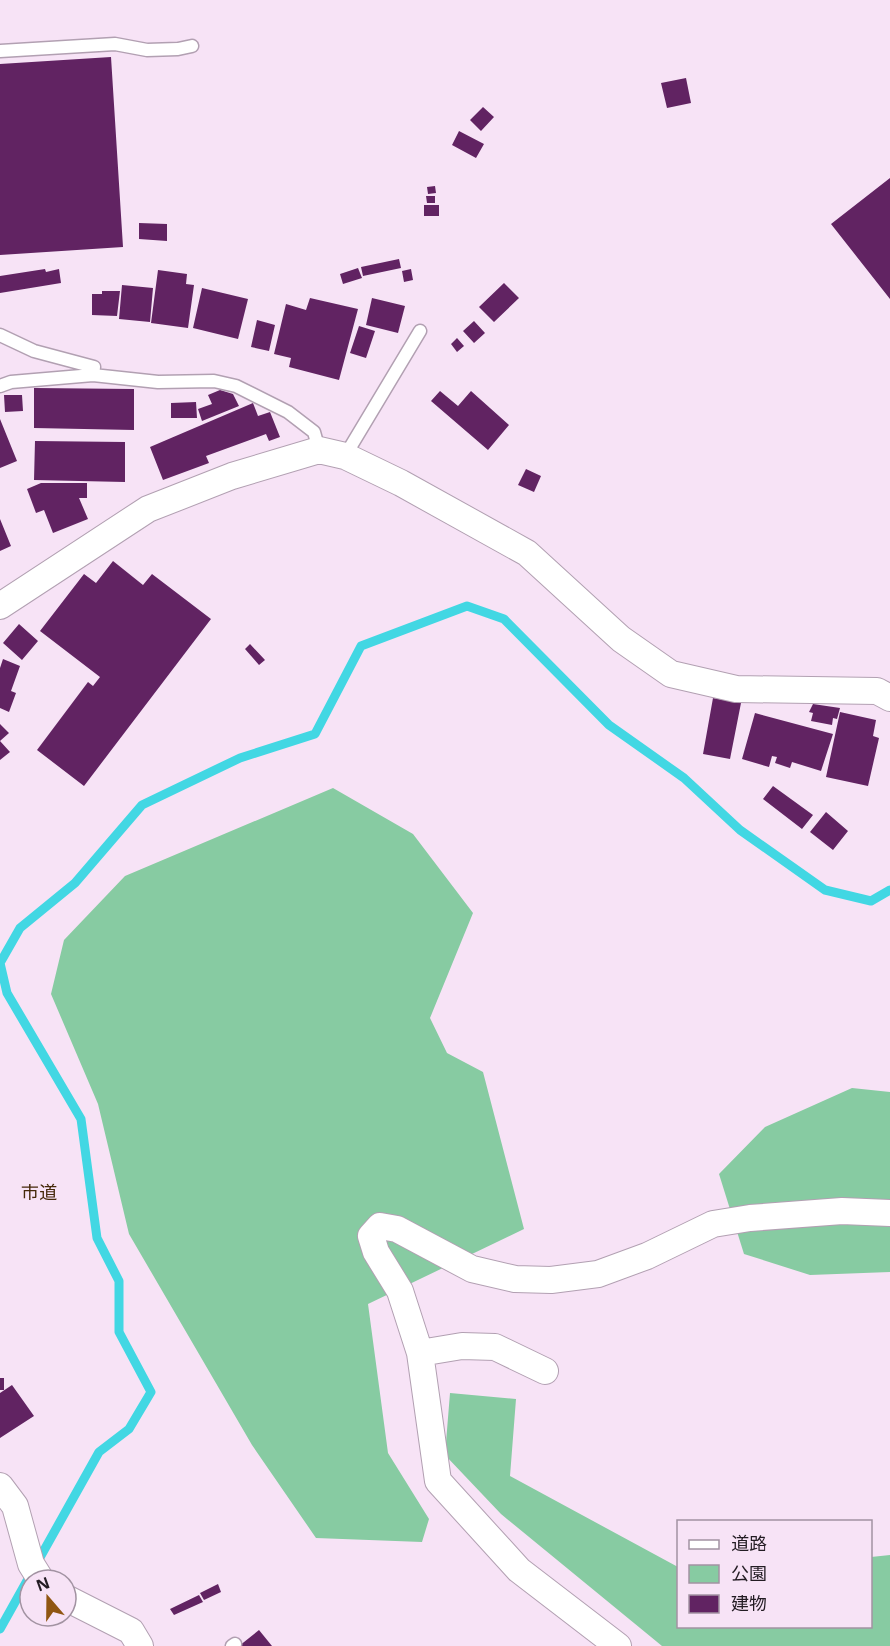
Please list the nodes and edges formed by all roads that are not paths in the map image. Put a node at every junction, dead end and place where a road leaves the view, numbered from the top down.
1 (192, 46) dead end
2 (0, 51) edge
3 (420, 331) dead end
4 (0, 335) edge
5 (93, 375) junction
6 (0, 386) edge
7 (319, 450) junction
8 (345, 456) junction
9 (0, 606) edge
10 (890, 698) edge
11 (890, 1213) edge
12 (420, 1353) junction
13 (545, 1371) dead end
14 (0, 1486) edge
15 (35, 1568) edge
16 (78, 1604) edge
17 (140, 1646) edge
18 (618, 1646) edge

1 - 2 lane
3 - 8 lane
4 - 5 lane
5 - 6 lane
5 - 7 lane
7 - 8 street
7 - 9 street
8 - 10 street
11 - 12 street
12 - 13 street
12 - 18 street
14 - 15 street
16 - 17 street

